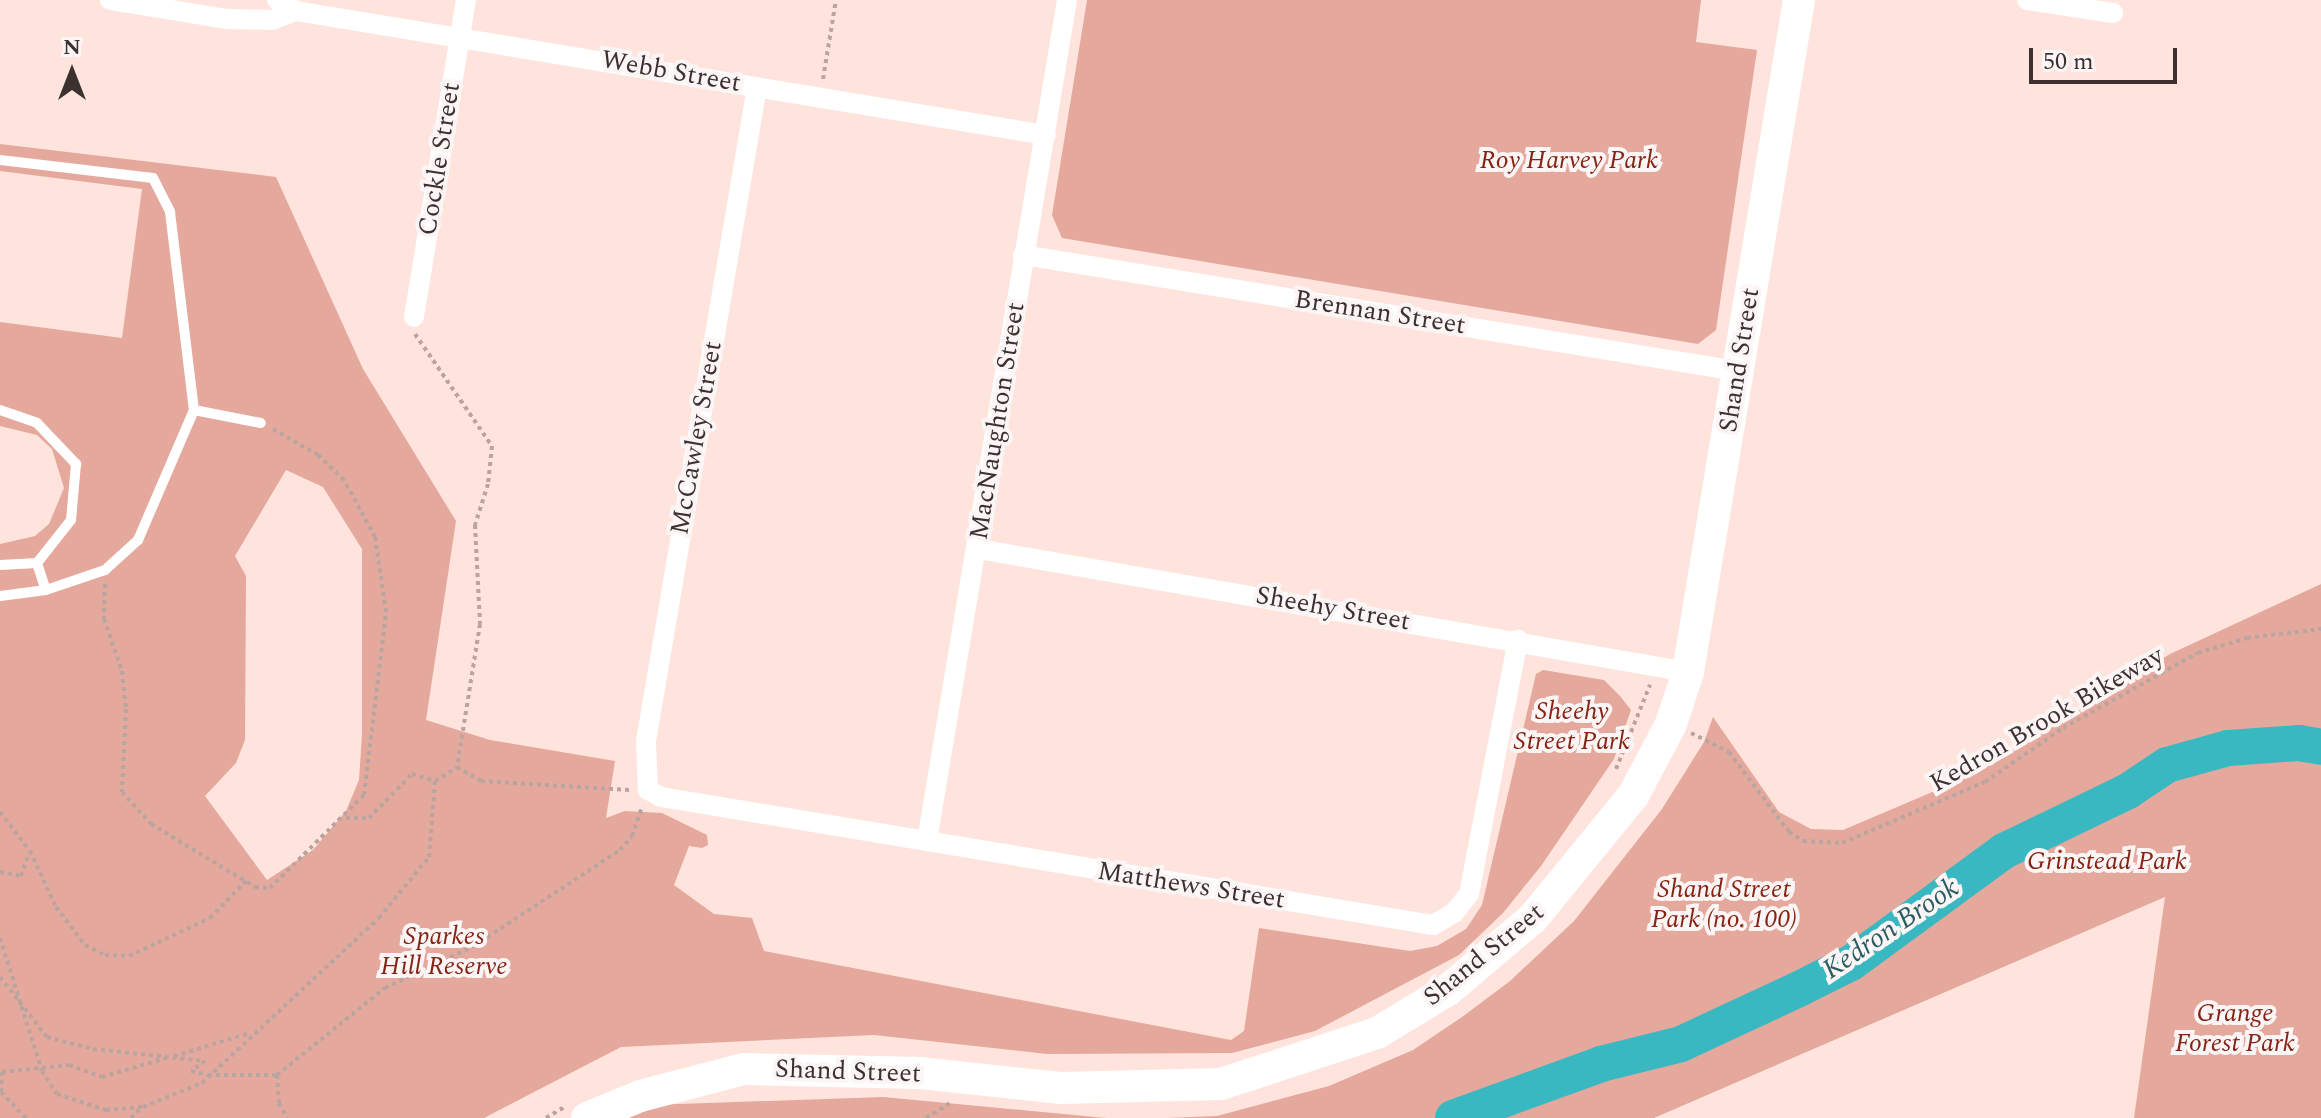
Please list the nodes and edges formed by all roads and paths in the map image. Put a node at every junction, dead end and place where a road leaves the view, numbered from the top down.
1 (110, 0) edge
2 (277, 0) edge
3 (466, 0) edge
4 (836, 0) edge
5 (1067, 0) edge
6 (1799, 0) edge
7 (2027, 0) edge
8 (2107, 8) edge
9 (296, 11) junction
10 (460, 37) junction
11 (757, 87) junction
12 (820, 97) junction
13 (1046, 135) junction
14 (0, 160) edge
15 (1023, 255) junction
16 (414, 317) joint
17 (1737, 371) junction
18 (0, 410) edge
19 (194, 410) junction
20 (261, 423) joint
21 (978, 549) junction
22 (37, 563) junction
23 (0, 565) edge
24 (105, 570) junction
25 (46, 590) junction
26 (0, 596) edge
27 (2321, 629) edge
28 (1518, 640) junction
29 (1688, 672) junction
30 (1650, 685) dead end
31 (1688, 747) dead end
32 (457, 767) junction
33 (1612, 778) dead end
34 (435, 781) junction
35 (648, 790) junction
36 (0, 812) edge
37 (346, 818) junction
38 (927, 841) junction
39 (30, 851) junction
40 (0, 872) edge
41 (246, 881) junction
42 (0, 938) edge
43 (0, 977) edge
44 (20, 998) junction
45 (253, 1032) junction
46 (169, 1057) junction
47 (42, 1071) junction
48 (208, 1075) junction
49 (277, 1075) junction
50 (964, 1101) dead end
51 (143, 1107) junction
52 (580, 1110) edge
53 (26, 1118) edge
54 (131, 1118) edge
55 (287, 1118) edge
56 (546, 1118) edge
57 (926, 1118) edge

1 - 9 street, Webb Street
2 - 9 street, Webb Street
3 - 10 street, Cockle Street
4 - 12 path
5 - 13 street, MacNaughton Street
6 - 17 main road, Shand Street
7 - 8 street
9 - 10 street, Webb Street
10 - 11 street, Webb Street
10 - 16 street, Cockle Street
11 - 12 street, Webb Street
11 - 35 street, McCawley Street
12 - 13 street, Webb Street
13 - 15 street, MacNaughton Street
14 - 19 lane
15 - 17 street, Brennan Street
15 - 21 street, MacNaughton Street
16 - 32 path
17 - 29 main road, Shand Street
18 - 22 lane
19 - 20 lane
19 - 24 lane
20 - 37 path
21 - 28 street, Sheehy Street
21 - 38 street, MacNaughton Street
22 - 23 lane
22 - 25 lane
24 - 25 lane
24 - 41 path
25 - 26 lane
27 - 31 path, Kedron Brook Bikeway
28 - 29 street, Sheehy Street
28 - 38 street, Matthews Street
29 - 52 main road, Shand Street
30 - 33 path
32 - 34 path
32 - 35 path
34 - 37 path
34 - 45 path
35 - 38 street, Matthews Street
35 - 49 path
36 - 39 path
37 - 41 path
39 - 40 path
39 - 41 path
42 - 44 path
43 - 44 path
44 - 46 path
44 - 47 path
45 - 46 path
45 - 48 path
46 - 47 path
46 - 48 path
47 - 51 path
47 - 53 path
48 - 49 path
48 - 51 path
49 - 55 path
50 - 57 path
51 - 54 path
52 - 56 path

